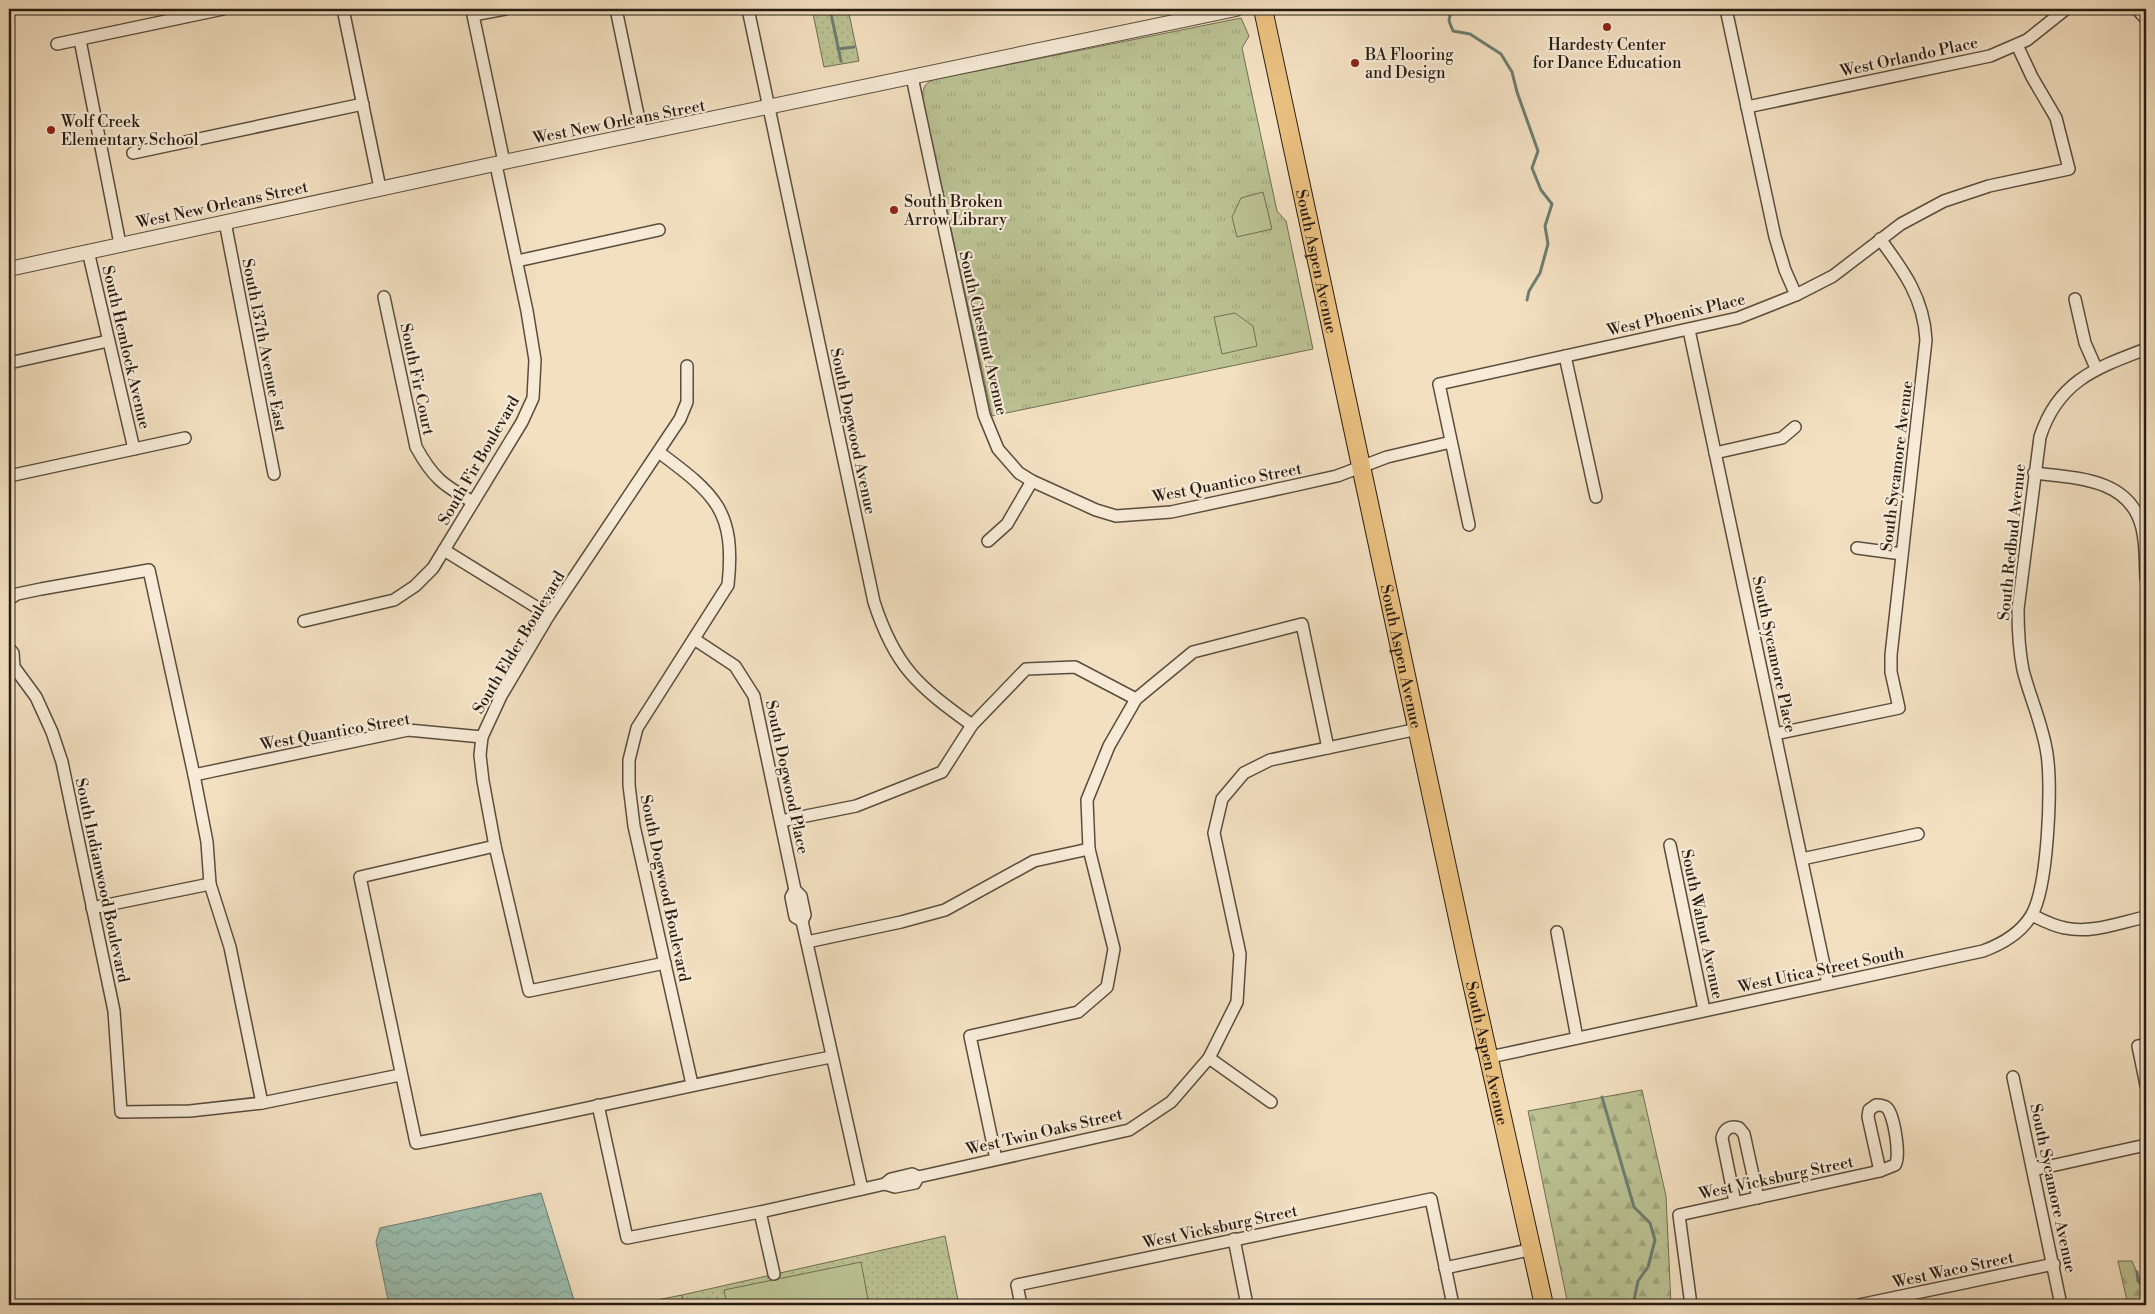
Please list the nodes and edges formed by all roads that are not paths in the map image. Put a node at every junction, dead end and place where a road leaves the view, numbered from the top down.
1 (223, 9) edge
2 (343, 9) edge
3 (505, 9) edge
4 (616, 9) edge
5 (748, 9) edge
6 (1236, 9) edge
7 (1263, 9) edge
8 (1726, 9) edge
9 (2066, 9) edge
10 (2137, 9) edge
11 (186, 13) edge
12 (2146, 19) edge
13 (80, 40) junction
14 (57, 44) dead end
15 (2017, 45) junction
16 (912, 77) junction
17 (363, 104) junction
18 (768, 108) junction
19 (1747, 108) junction
20 (642, 134) junction
21 (133, 153) dead end
22 (500, 163) junction
23 (380, 188) junction
24 (225, 222) junction
25 (660, 230) dead end
26 (1880, 239) junction
27 (120, 244) junction
28 (88, 251) junction
29 (517, 261) junction
30 (9, 269) edge
31 (1796, 295) junction
32 (384, 297) dead end
33 (2075, 299) dead end
34 (1689, 330) junction
35 (108, 341) junction
36 (2146, 349) edge
37 (1565, 356) junction
38 (9, 363) edge
39 (687, 366) dead end
40 (2096, 368) junction
41 (1795, 427) dead end
42 (185, 438) dead end
43 (1451, 442) junction
44 (134, 449) junction
45 (998, 449) joint
46 (660, 453) junction
47 (1715, 453) junction
48 (1361, 467) junction
49 (2034, 473) junction
50 (274, 474) dead end
51 (9, 476) edge
52 (1032, 481) junction
53 (1596, 497) dead end
54 (473, 502) junction
55 (1469, 525) dead end
56 (988, 541) dead end
57 (1857, 548) dead end
58 (444, 550) junction
59 (1902, 554) junction
60 (2146, 578) edge
61 (9, 599) edge
62 (549, 615) junction
63 (304, 621) dead end
64 (694, 639) junction
65 (9, 648) edge
66 (12, 666) edge
67 (1136, 699) junction
68 (972, 724) junction
69 (1418, 729) junction
70 (1775, 734) junction
71 (482, 737) junction
72 (1328, 748) junction
73 (194, 775) junction
74 (781, 821) junction
75 (1918, 834) dead end
76 (1670, 845) dead end
77 (495, 846) junction
78 (1088, 849) junction
79 (1802, 859) junction
80 (210, 884) junction
81 (92, 908) junction
82 (2032, 915) junction
83 (2146, 917) edge
84 (1557, 932) dead end
85 (807, 942) junction
86 (664, 963) junction
87 (1828, 984) junction
88 (1704, 1010) junction
89 (1577, 1038) junction
90 (2142, 1046) edge
91 (831, 1057) junction
92 (1490, 1057) junction
93 (1209, 1058) junction
94 (400, 1074) junction
95 (2013, 1077) dead end
96 (692, 1084) junction
97 (2146, 1085) edge
98 (1271, 1102) dead end
99 (262, 1103) junction
100 (598, 1105) junction
101 (2146, 1145) edge
102 (996, 1159) junction
103 (2033, 1170) junction
104 (1880, 1171) junction
105 (862, 1189) junction
106 (1758, 1198) junction
107 (1736, 1202) junction
108 (760, 1212) junction
109 (1234, 1240) junction
110 (1532, 1249) junction
111 (2054, 1264) junction
112 (1445, 1268) junction
113 (774, 1274) dead end
114 (1021, 1305) edge
115 (1247, 1305) edge
116 (1453, 1305) edge
117 (1544, 1305) edge
118 (1691, 1305) edge
119 (1859, 1305) edge
120 (2061, 1305) edge

1 - 11 street
2 - 17 street
3 - 22 street
4 - 20 street
5 - 18 street
6 - 16 street, West New Orleans Street
7 - 48 main road, South Aspen Avenue
8 - 19 street
9 - 15 street, West Orlando Place
10 - 12 street
11 - 13 street
13 - 14 street
13 - 27 street
15 - 19 street, West Orlando Place
15 - 26 street, West Phoenix Place
16 - 18 street, West New Orleans Street
16 - 45 street, South Chestnut Avenue
17 - 21 street
17 - 23 street
18 - 20 street, West New Orleans Street
18 - 68 street, South Dogwood Avenue
19 - 31 street
20 - 22 street, West New Orleans Street
22 - 23 street, West New Orleans Street
22 - 29 street, South Fir Boulevard
23 - 24 street, West New Orleans Street
24 - 27 street, West New Orleans Street
24 - 50 street, South 137th Avenue East
25 - 29 street
26 - 31 street, West Phoenix Place
26 - 59 street, South Sycamore Avenue
27 - 28 street, West New Orleans Street
28 - 30 street, West New Orleans Street
28 - 35 street, South Hemlock Avenue
29 - 54 street, South Fir Boulevard
31 - 34 street, West Phoenix Place
32 - 54 street, South Fir Court
33 - 40 street
34 - 37 street, West Phoenix Place
34 - 47 street, South Sycamore Place
35 - 38 street
35 - 44 street, South Hemlock Avenue
36 - 40 street, South Redbud Avenue
37 - 43 street, West Phoenix Place
37 - 53 street
39 - 46 street, South Elder Boulevard
40 - 49 street, South Redbud Avenue
41 - 47 street
42 - 44 street
43 - 48 street, West Quantico Street
43 - 55 street
44 - 51 street
45 - 52 street, West Quantico Street
46 - 62 street, South Elder Boulevard
46 - 64 street, South Dogwood Boulevard
47 - 70 street, South Sycamore Place
48 - 52 street, West Quantico Street
48 - 69 main road, South Aspen Avenue
49 - 60 street
49 - 82 street, South Redbud Avenue
52 - 56 street
54 - 58 street, South Fir Boulevard
57 - 59 street
58 - 62 street
58 - 63 street, South Fir Boulevard
59 - 70 street, South Sycamore Avenue
61 - 73 street
62 - 71 street, South Elder Boulevard
64 - 74 street, South Dogwood Place
64 - 86 street, South Dogwood Boulevard
65 - 66 street, South Indianwood Boulevard
66 - 81 street, South Indianwood Boulevard
67 - 68 street
67 - 72 street
67 - 78 street
68 - 74 street
69 - 72 street, West Twin Oaks Street
69 - 92 main road, South Aspen Avenue
70 - 79 street, South Sycamore Place
71 - 73 street, West Quantico Street
71 - 77 street, South Elder Boulevard
72 - 93 street, West Twin Oaks Street
73 - 80 street
74 - 85 street, South Dogwood Place
75 - 79 street
76 - 88 street, South Walnut Avenue
77 - 86 street, South Elder Boulevard
77 - 94 street
78 - 85 street
78 - 102 street
79 - 87 street, South Sycamore Place
80 - 81 street
80 - 99 street
81 - 99 street, South Indianwood Boulevard
82 - 83 street
82 - 87 street, West Utica Street South
84 - 89 street
85 - 91 street, South Dogwood Place
86 - 96 street, South Dogwood Boulevard
87 - 88 street, West Utica Street South
88 - 89 street, West Utica Street South
89 - 92 street, West Utica Street South
90 - 97 street
91 - 96 street
91 - 105 street, South Dogwood Place
92 - 110 main road, South Aspen Avenue
93 - 98 street
93 - 102 street, West Twin Oaks Street
94 - 99 street
94 - 100 street
95 - 103 street, South Sycamore Avenue
96 - 100 street
100 - 108 street, West Twin Oaks Street
101 - 103 street
102 - 105 street, West Twin Oaks Street
103 - 111 street, South Sycamore Avenue
104 - 104 street
104 - 106 street, West Vicksburg Street
105 - 108 street, West Twin Oaks Street
106 - 107 street, West Vicksburg Street
106 - 107 street
107 - 118 street, West Vicksburg Street
108 - 113 street
109 - 112 street, West Vicksburg Street
109 - 114 street, West Vicksburg Street
109 - 115 street
110 - 112 street
110 - 117 main road, South Aspen Avenue
111 - 119 street, West Waco Street
111 - 120 street, South Sycamore Avenue
112 - 116 street

